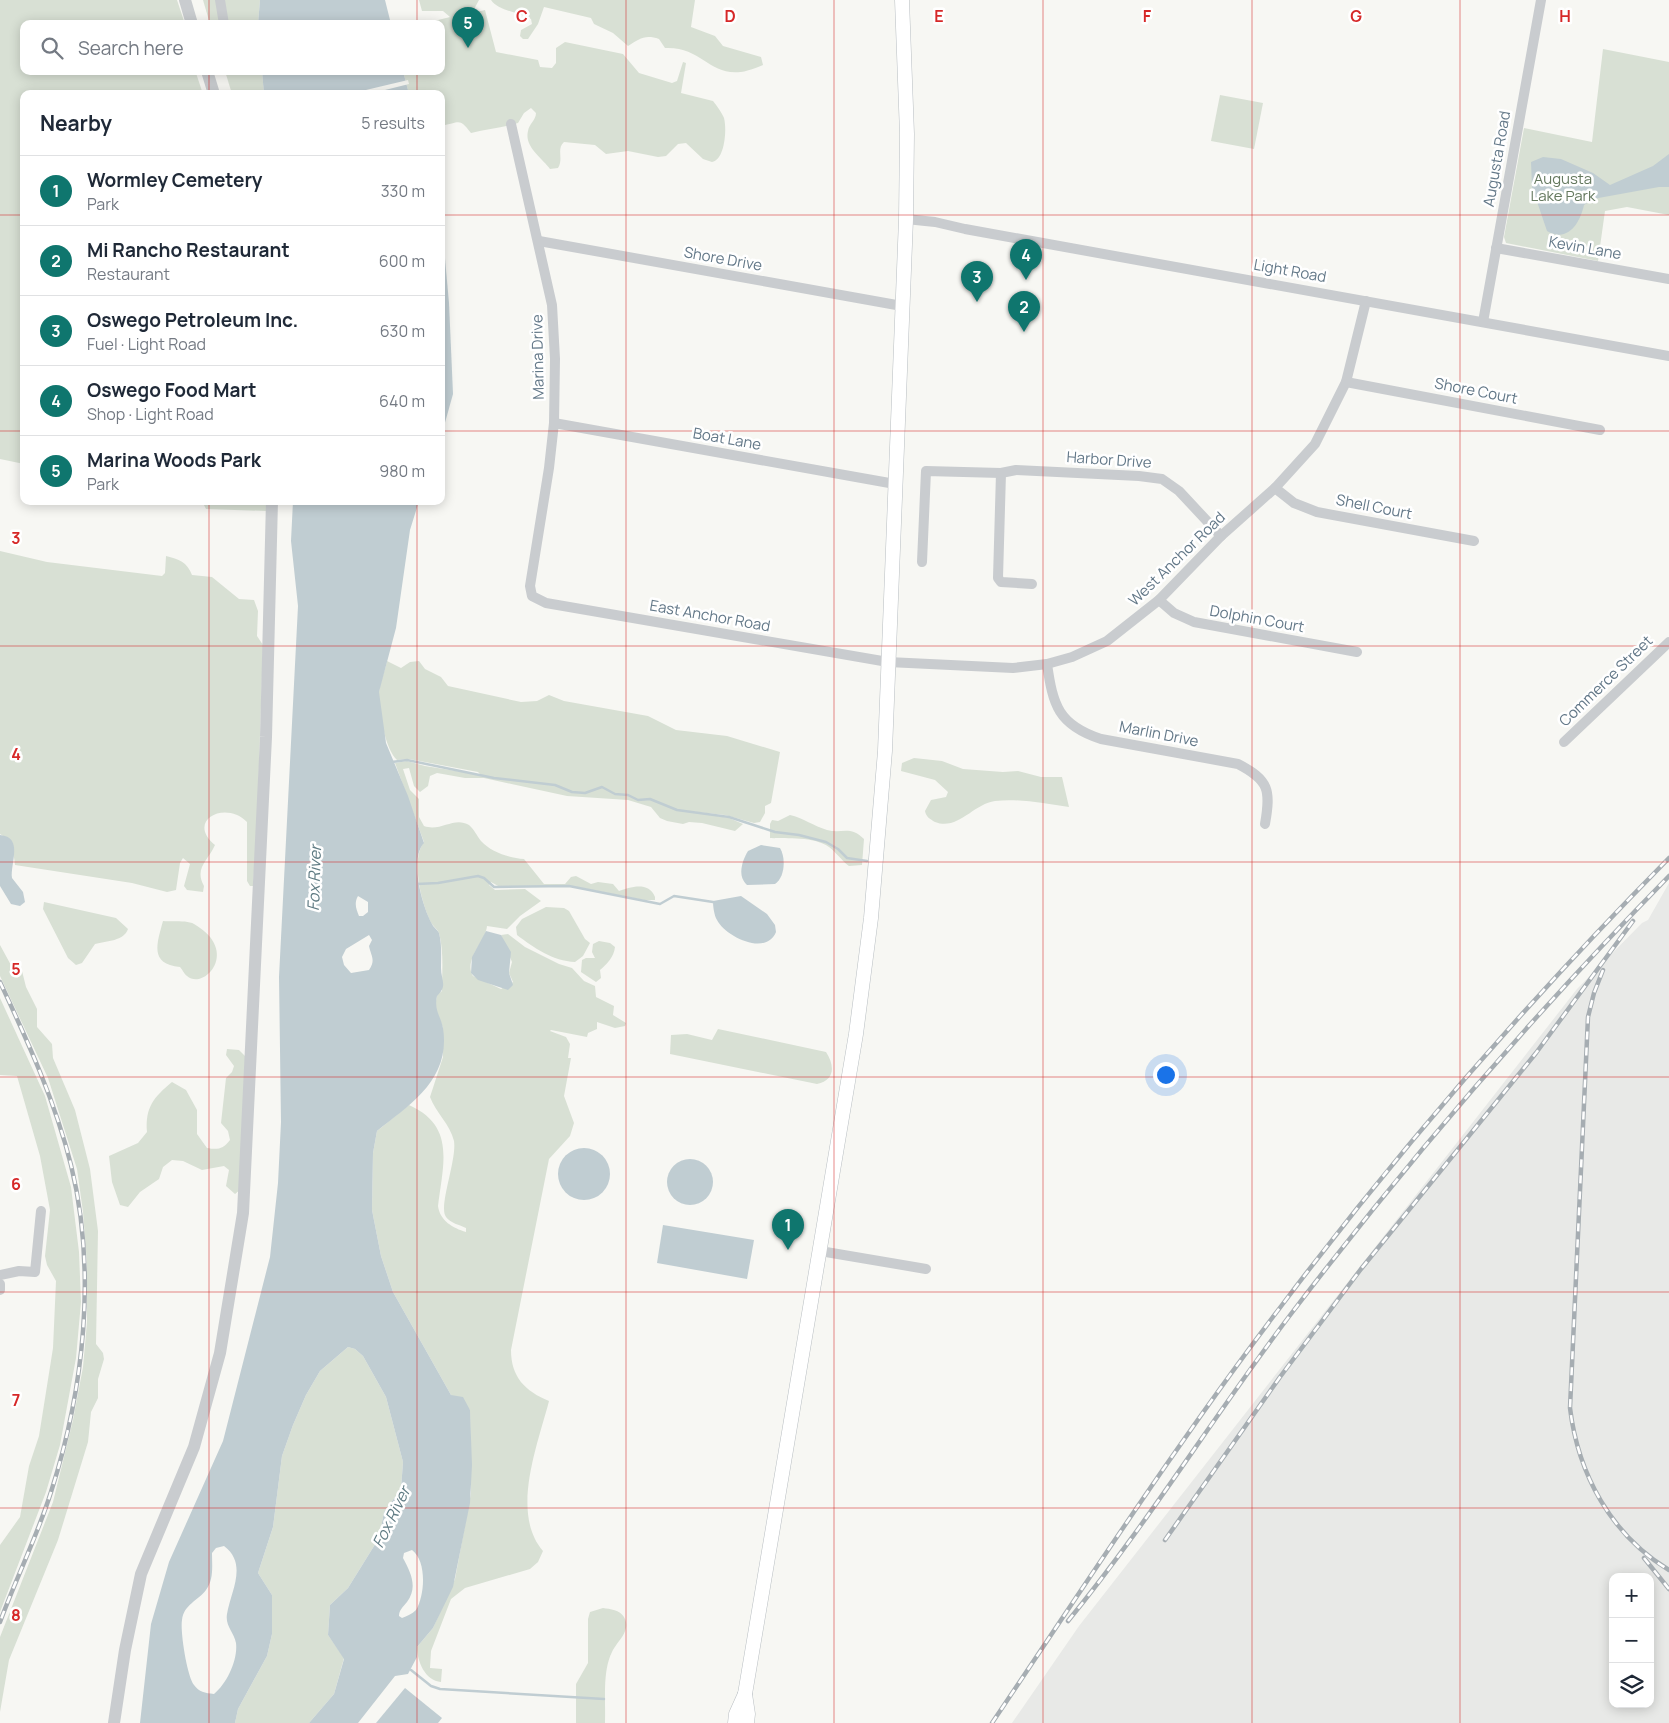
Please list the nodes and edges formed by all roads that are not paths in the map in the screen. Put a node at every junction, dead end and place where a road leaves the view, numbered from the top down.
1 (185, 0) edge
2 (220, 0) edge
3 (902, 0) edge
4 (1541, 0) edge
5 (191, 20) edge
6 (223, 20) edge
7 (208, 75) edge
8 (213, 90) edge
9 (511, 124) dead end
10 (906, 219) junction
11 (539, 241) junction
12 (1496, 248) junction
13 (1669, 278) edge
14 (1366, 301) junction
15 (902, 306) junction
16 (1482, 322) junction
17 (1669, 356) edge
18 (1346, 382) junction
19 (554, 423) junction
20 (1600, 430) dead end
21 (1002, 473) junction
22 (895, 484) junction
23 (1275, 488) junction
24 (272, 505) edge
25 (1222, 536) junction
26 (1474, 541) dead end
27 (922, 562) dead end
28 (1032, 584) dead end
29 (531, 593) joint
30 (1159, 600) junction
31 (1669, 642) edge
32 (1357, 652) dead end
33 (888, 662) junction
34 (1047, 664) junction
35 (1564, 742) dead end
36 (1265, 824) dead end
37 (41, 1211) dead end
38 (820, 1251) junction
39 (926, 1269) dead end
40 (0, 1275) edge
41 (0, 1284) edge
42 (0, 1290) edge
43 (745, 1694) junction
44 (114, 1723) edge
45 (735, 1723) edge
46 (747, 1723) edge

1 - 5 street
2 - 6 street
3 - 10 main road
4 - 12 street, Augusta Road
7 - 8 street
9 - 11 street, Marina Drive
10 - 14 street, Light Road
10 - 15 main road
11 - 15 street, Shore Drive
11 - 19 street, Marina Drive
12 - 13 street, Kevin Lane
12 - 16 street, Augusta Road
14 - 16 street, Light Road
14 - 18 street, West Anchor Road
15 - 22 main road
16 - 17 street, Light Road
18 - 20 street, Shore Court
18 - 23 street, West Anchor Road
19 - 22 street, Boat Lane
19 - 29 street, Marina Drive
21 - 25 street, Harbor Drive
21 - 27 street, Harbor Drive
21 - 28 street
22 - 33 main road
23 - 25 street, West Anchor Road
23 - 26 street, Shell Court
24 - 44 street
25 - 30 street, West Anchor Road
29 - 33 street, East Anchor Road
30 - 32 street, Dolphin Court
30 - 34 street, West Anchor Road
31 - 35 street, Commerce Street
33 - 34 street, West Anchor Road
33 - 38 main road
34 - 36 street, Marlin Drive
37 - 40 street
38 - 39 street
38 - 43 main road
41 - 42 street
43 - 45 main road
43 - 46 main road

